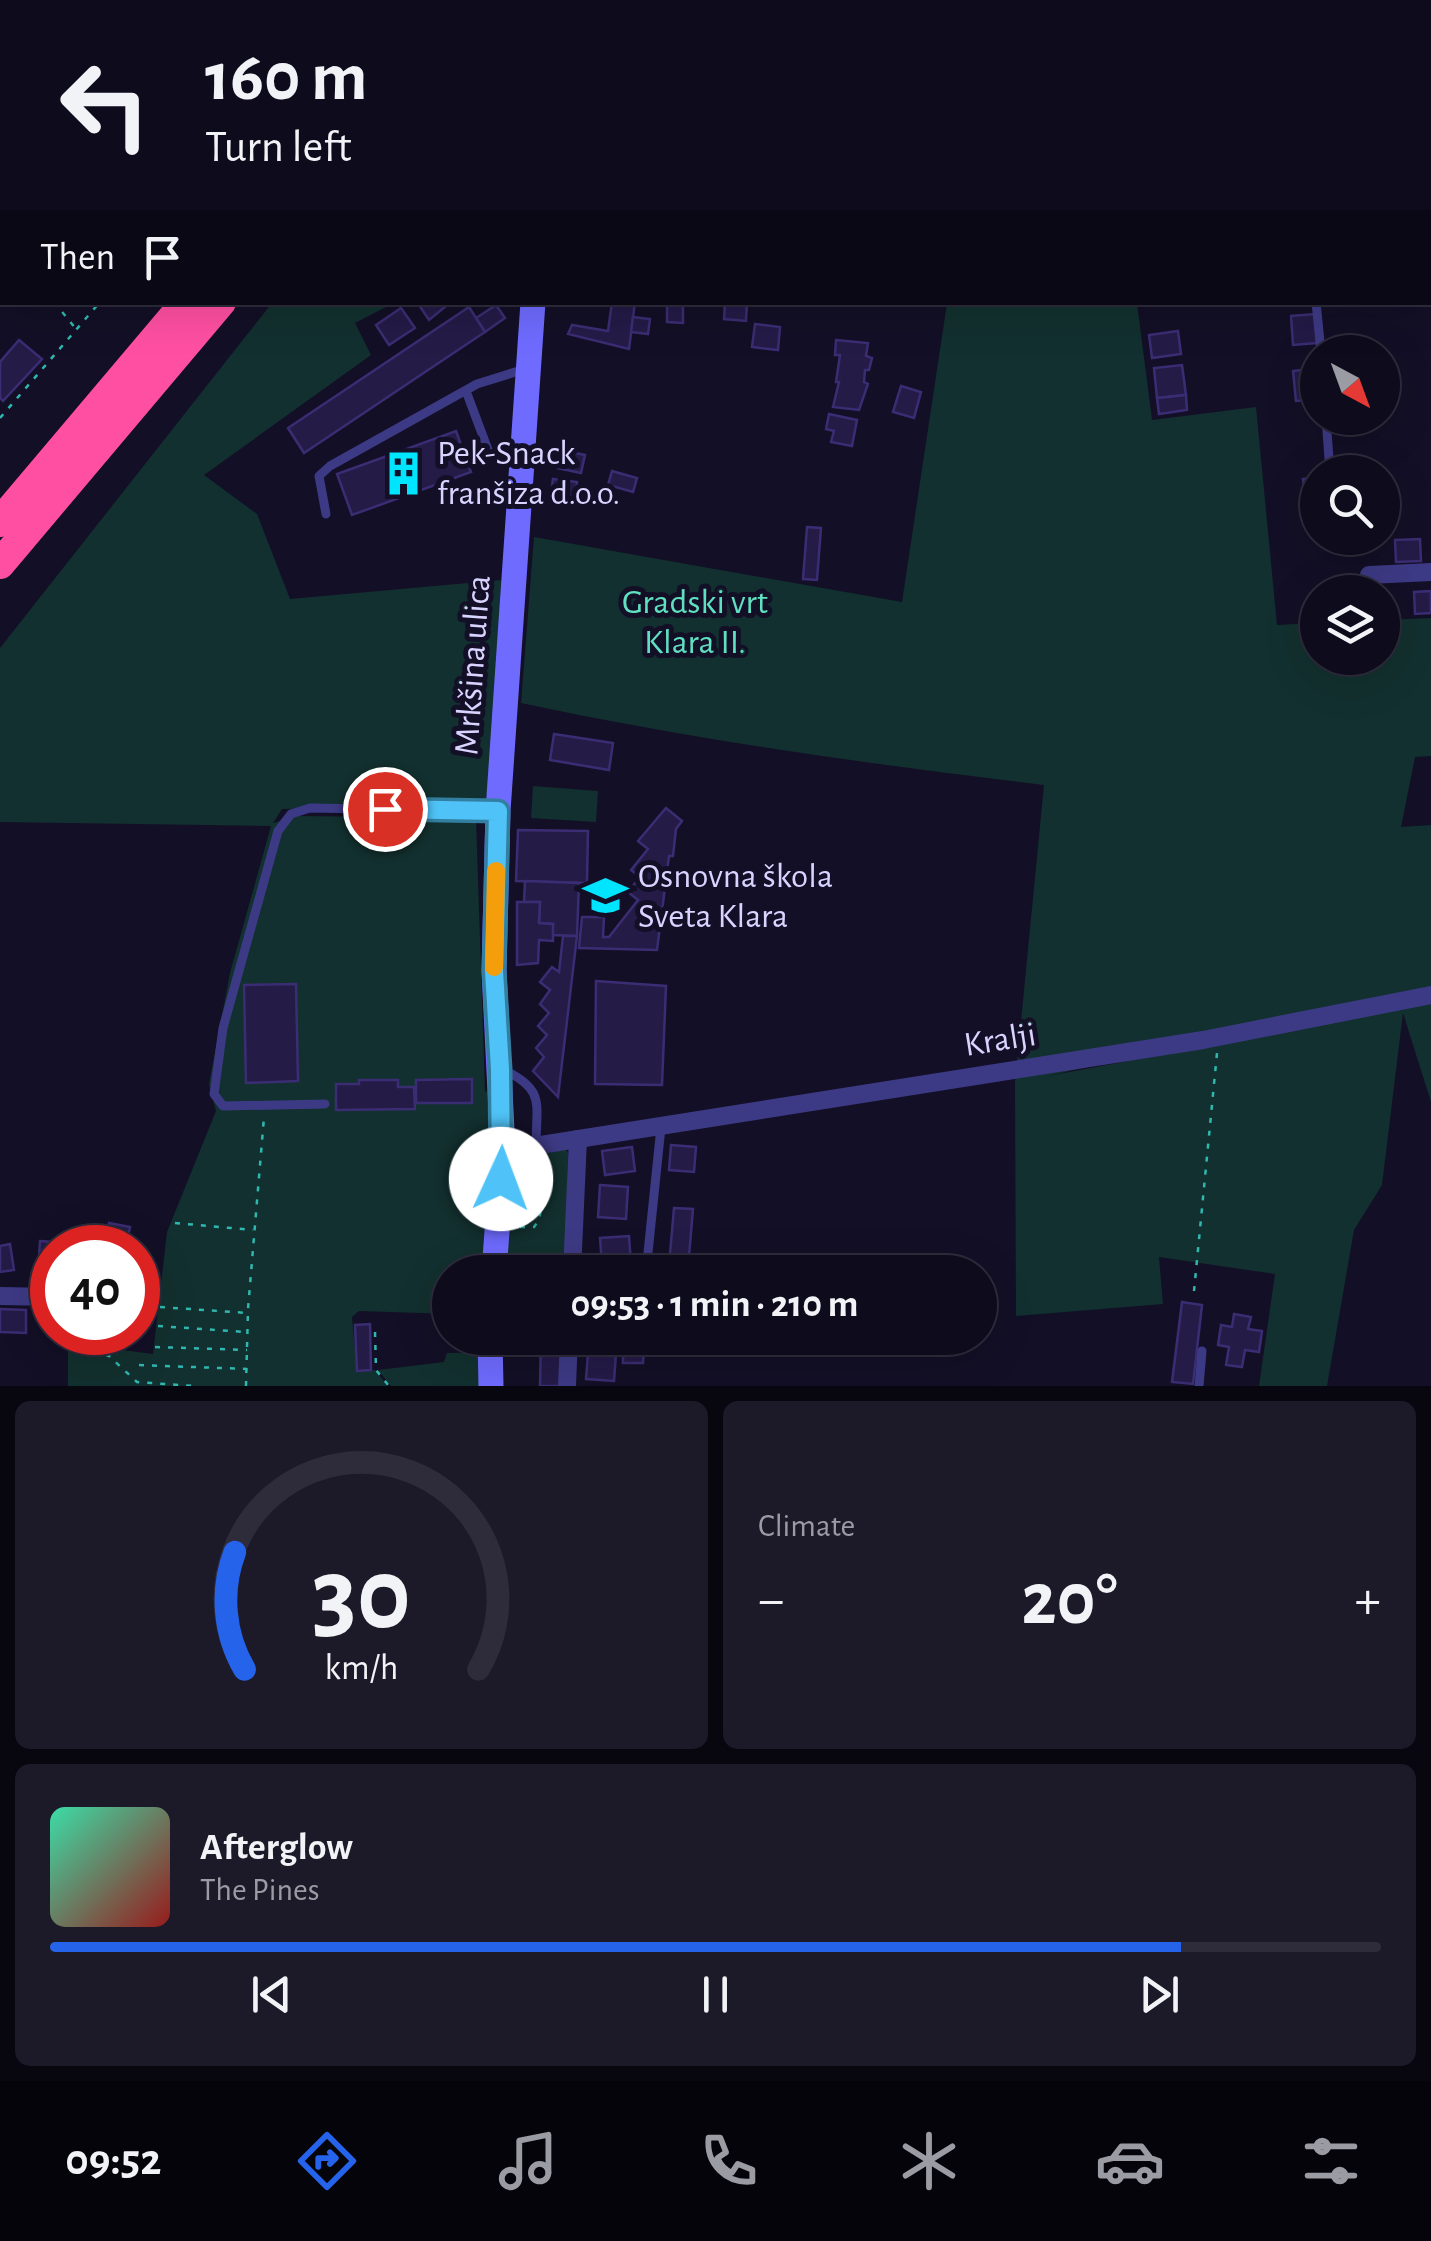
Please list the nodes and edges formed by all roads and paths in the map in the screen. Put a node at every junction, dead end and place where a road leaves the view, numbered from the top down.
1 (56, 305) edge
2 (98, 305) edge
3 (183, 305) edge
4 (219, 305) edge
5 (531, 305) edge
6 (1316, 305) edge
7 (77, 330) junction
8 (1319, 335) edge
9 (526, 369) junction
10 (466, 390) junction
11 (0, 418) edge
12 (490, 456) dead end
13 (326, 514) dead end
14 (0, 522) edge
15 (0, 564) edge
16 (1431, 572) edge
17 (1369, 575) dead end
18 (498, 811) junction
19 (1431, 995) edge
20 (1218, 1037) junction
21 (500, 1069) junction
22 (325, 1104) dead end
23 (265, 1106) junction
24 (661, 1127) junction
25 (578, 1139) junction
26 (540, 1145) junction
27 (503, 1151) junction
28 (175, 1223) dead end
29 (508, 1227) dead end
30 (255, 1230) junction
31 (495, 1255) edge
32 (573, 1255) edge
33 (648, 1255) edge
34 (1194, 1291) dead end
35 (0, 1296) edge
36 (30, 1297) edge
37 (160, 1307) dead end
38 (248, 1313) junction
39 (160, 1326) edge
40 (248, 1332) junction
41 (375, 1332) dead end
42 (160, 1348) edge
43 (247, 1350) junction
44 (1202, 1351) dead end
45 (106, 1355) edge
46 (490, 1355) edge
47 (568, 1355) edge
48 (139, 1365) dead end
49 (246, 1369) junction
50 (193, 1386) edge
51 (246, 1386) edge
52 (389, 1386) edge
53 (491, 1386) edge
54 (567, 1386) edge
55 (1198, 1386) edge

1 - 7 path
2 - 7 path
3 - 14 highway
4 - 15 highway
5 - 9 street, Mrkšina ulica
6 - 8 lane
7 - 11 path
9 - 10 lane
9 - 18 street, Mrkšina ulica
10 - 12 lane
10 - 13 lane
16 - 17 street
18 - 21 street, Mrkšina ulica
18 - 23 lane
19 - 20 street, Kralji
20 - 24 street, Kralji
20 - 34 path
21 - 26 lane
21 - 27 street, Mrkšina ulica
22 - 23 lane
23 - 30 path
24 - 25 street, Kralji
24 - 33 lane
25 - 26 street, Kralji
25 - 32 street
26 - 27 street, Kralji
26 - 29 path
27 - 31 street, Mrkšina ulica
28 - 30 path
30 - 38 path
35 - 36 street
37 - 38 path
38 - 40 path
39 - 40 path
40 - 43 path
41 - 52 path
42 - 43 path
43 - 49 path
44 - 55 lane
45 - 50 path
46 - 53 street
47 - 54 street
48 - 49 path
49 - 51 path

